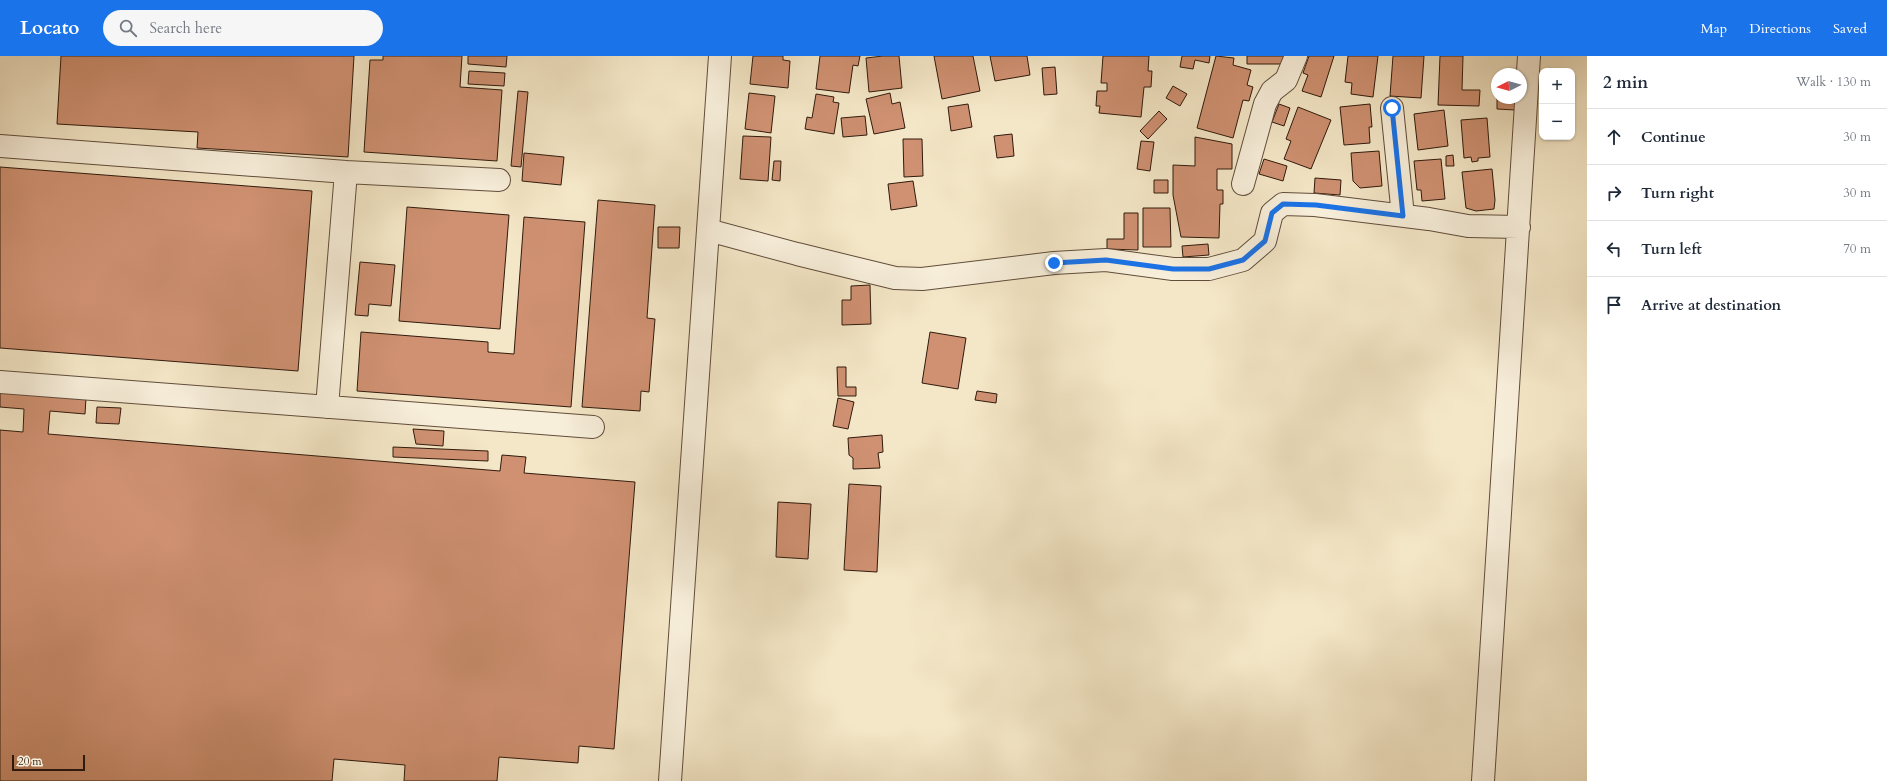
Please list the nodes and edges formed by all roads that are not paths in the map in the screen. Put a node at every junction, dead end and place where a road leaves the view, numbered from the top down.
1 (720, 56) edge
2 (1296, 56) edge
3 (1529, 56) edge
4 (1392, 108) dead end
5 (0, 146) edge
6 (346, 172) junction
7 (499, 180) dead end
8 (1243, 184) dead end
9 (1403, 216) junction
10 (1519, 227) junction
11 (708, 230) junction
12 (0, 382) edge
13 (327, 407) junction
14 (593, 427) dead end
15 (670, 781) edge
16 (1483, 781) edge

1 - 11 street
2 - 8 street
3 - 10 street
4 - 9 street
5 - 6 street
6 - 7 street
6 - 13 street
9 - 10 street
9 - 11 street
10 - 16 street
11 - 15 street
12 - 13 street
13 - 14 street

